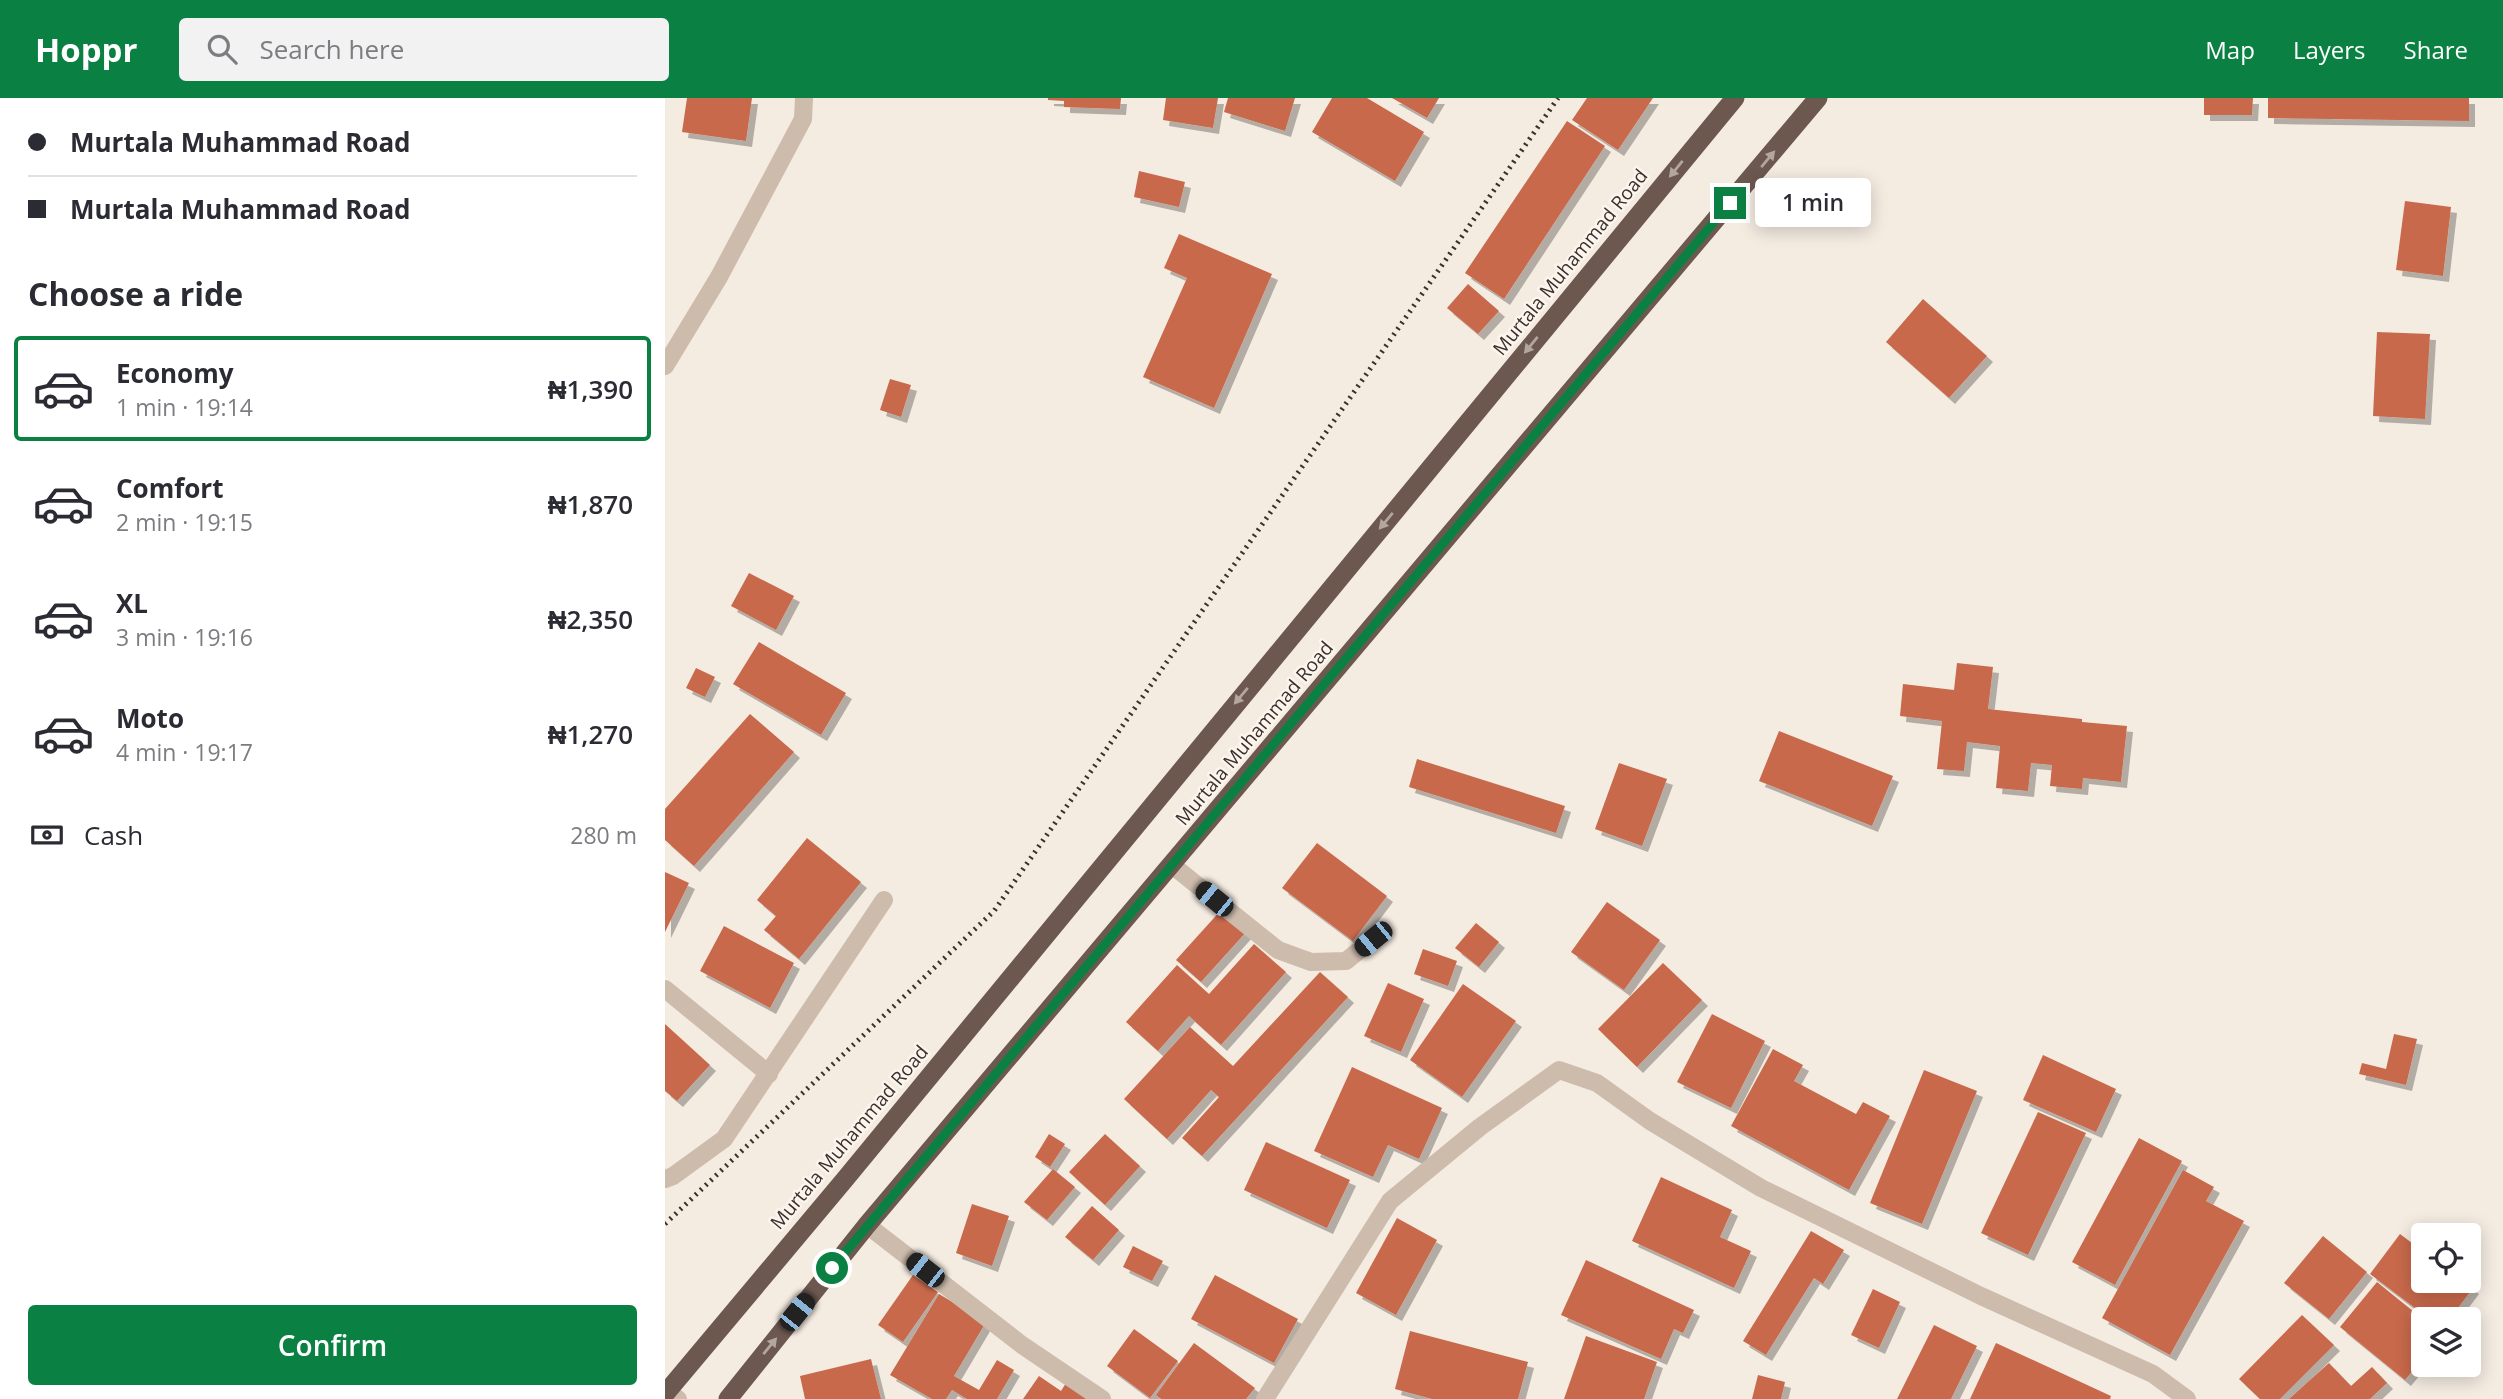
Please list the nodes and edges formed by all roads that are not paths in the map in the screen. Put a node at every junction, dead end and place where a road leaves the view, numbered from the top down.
1 (804, 98) edge
2 (1735, 98) edge
3 (1818, 98) edge
4 (665, 366) edge
5 (1172, 865) junction
6 (884, 900) dead end
7 (1373, 939) dead end
8 (665, 989) edge
9 (769, 1074) junction
10 (665, 1180) edge
11 (867, 1225) junction
12 (671, 1394) edge
13 (728, 1399) edge
14 (1102, 1399) edge
15 (1265, 1399) edge
16 (2187, 1399) edge

1 - 4 street
2 -> 12 highway, Murtala Muhammad Road
5 -> 3 highway, Murtala Muhammad Road
5 - 7 street
5 - 11 highway, Murtala Muhammad Road
6 - 9 street
8 - 9 street
9 - 10 street
13 -> 11 highway, Murtala Muhammad Road
11 - 14 street
15 - 16 street

